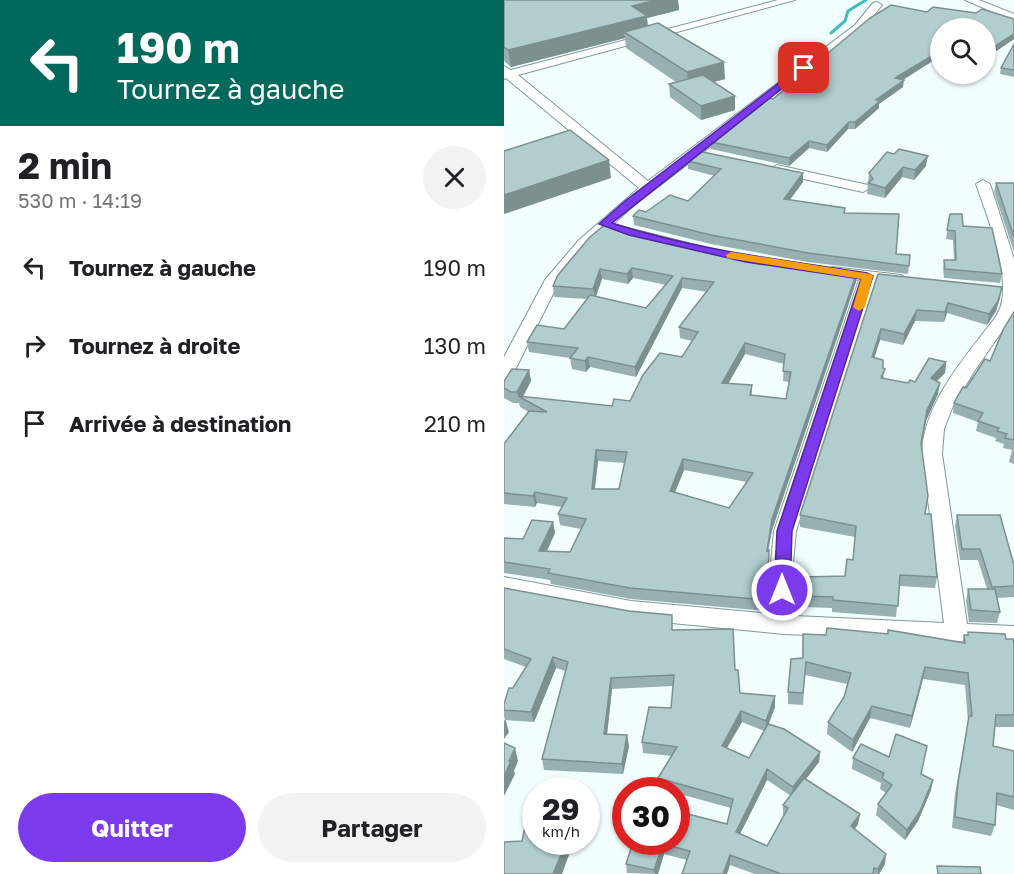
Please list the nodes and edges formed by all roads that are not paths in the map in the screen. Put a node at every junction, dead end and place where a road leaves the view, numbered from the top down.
1 (790, 0) edge
2 (970, 0) edge
3 (877, 5) dead end
4 (1014, 18) edge
5 (506, 73) edge
6 (695, 152) junction
7 (717, 156) edge
8 (762, 166) edge
9 (983, 184) dead end
10 (648, 188) junction
11 (863, 188) dead end
12 (605, 224) junction
13 (623, 230) edge
14 (811, 269) edge
15 (867, 276) junction
16 (915, 282) edge
17 (1008, 291) edge
18 (504, 374) edge
19 (504, 586) edge
20 (784, 625) junction
21 (957, 633) junction
22 (1014, 635) edge

1 - 5 street
2 - 4 street
3 - 6 street
5 - 10 street
6 - 7 street
6 - 10 street
8 - 11 street
9 - 17 street
10 - 12 street
12 - 13 street
12 - 18 street
14 - 15 street
15 - 16 street
15 - 20 street
17 - 21 street
19 - 20 street
20 - 21 street
21 - 22 street

